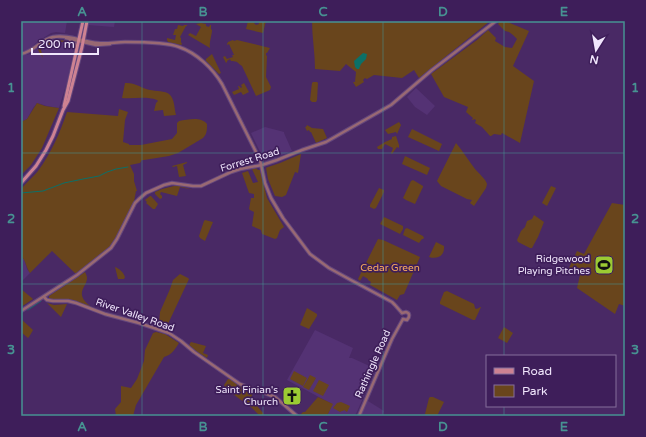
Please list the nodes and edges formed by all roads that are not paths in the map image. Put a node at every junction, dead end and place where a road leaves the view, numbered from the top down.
1 (83, 21) edge
2 (87, 21) edge
3 (496, 21) edge
4 (62, 37) junction
5 (68, 39) junction
6 (81, 41) junction
7 (21, 54) edge
8 (76, 55) junction
9 (63, 110) junction
10 (262, 165) junction
11 (21, 183) edge
12 (44, 296) junction
13 (21, 312) edge
14 (402, 313) junction
15 (403, 319) junction
16 (297, 416) edge
17 (359, 416) edge

1 - 6 main road
2 - 6 main road
3 - 10 street, Forrest Road
4 - 5 street
4 - 6 street
4 - 7 street
5 - 6 street
5 - 8 street
6 - 8 main road
6 - 9 main road
6 - 10 street
8 - 9 main road
9 - 11 main road
10 - 12 street, Forrest Road
10 - 14 street
12 - 13 street, Forrest Road
12 - 16 street, River Valley Road
14 - 15 street
14 - 15 street
15 - 17 street, Rathingle Road

